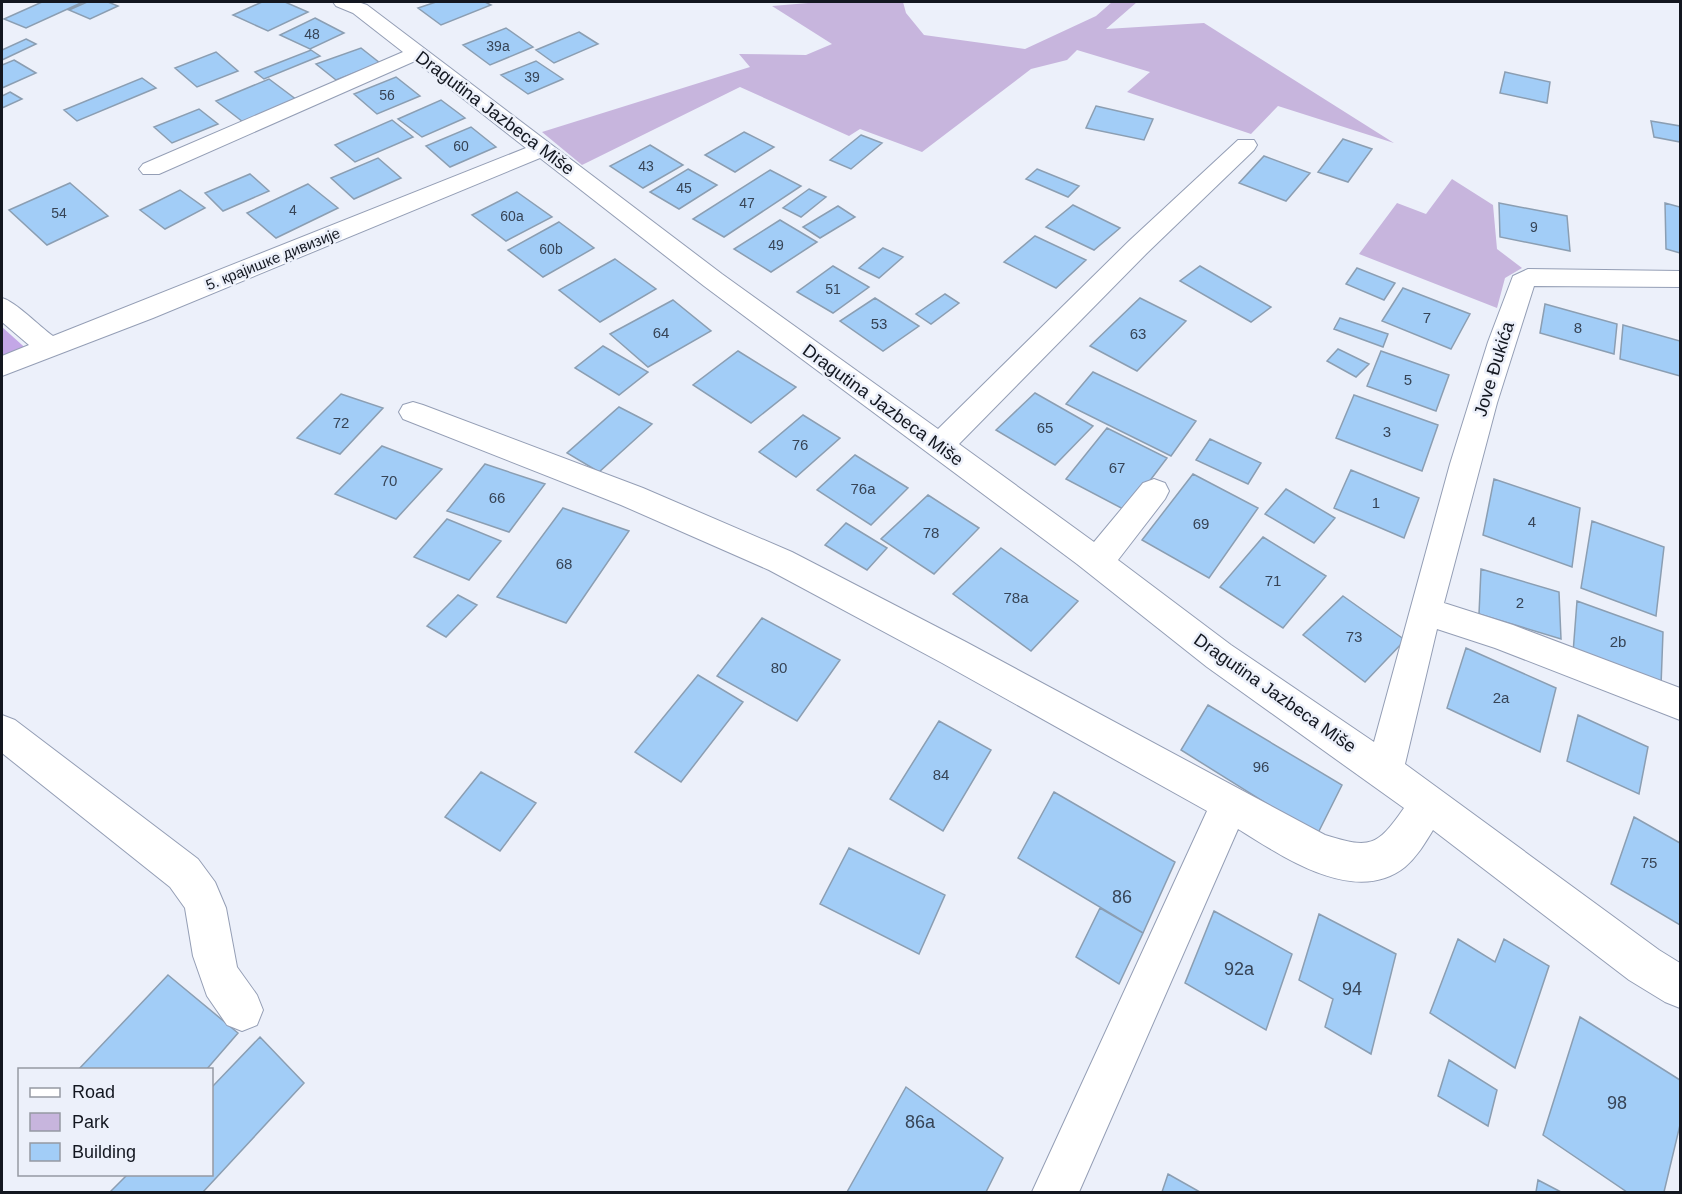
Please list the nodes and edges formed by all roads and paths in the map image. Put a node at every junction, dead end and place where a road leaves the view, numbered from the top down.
1 (354, 3) edge
2 (417, 53) junction
3 (1246, 145) dead end
4 (543, 149) junction
5 (151, 169) dead end
6 (1680, 279) edge
7 (2, 308) edge
8 (50, 347) junction
9 (2, 366) edge
10 (413, 412) dead end
11 (939, 446) junction
12 (1154, 491) dead end
13 (1097, 561) junction
14 (1425, 611) junction
15 (1680, 704) edge
16 (2, 732) edge
17 (1385, 771) junction
18 (1428, 803) junction
19 (1230, 804) junction
20 (1680, 987) edge
21 (242, 1010) dead end
22 (1055, 1192) edge

1 - 2 street, Dragutina Jazbeca Miše
2 - 4 street, Dragutina Jazbeca Miše
2 - 5 street
3 - 11 street
4 - 8 street, 5. крајишке дивизије
4 - 11 street, Dragutina Jazbeca Miše
6 - 14 street, Jove Đukića
7 - 8 street
8 - 9 street, 5. крајишке дивизије
10 - 19 street
11 - 13 street, Dragutina Jazbeca Miše
12 - 13 street
13 - 17 street, Dragutina Jazbeca Miše
14 - 15 street
14 - 17 street, Jove Đukića
16 - 21 street
17 - 18 street, Dragutina Jazbeca Miše
18 - 19 street
18 - 20 street, Dragutina Jazbeca Miše
19 - 22 street

